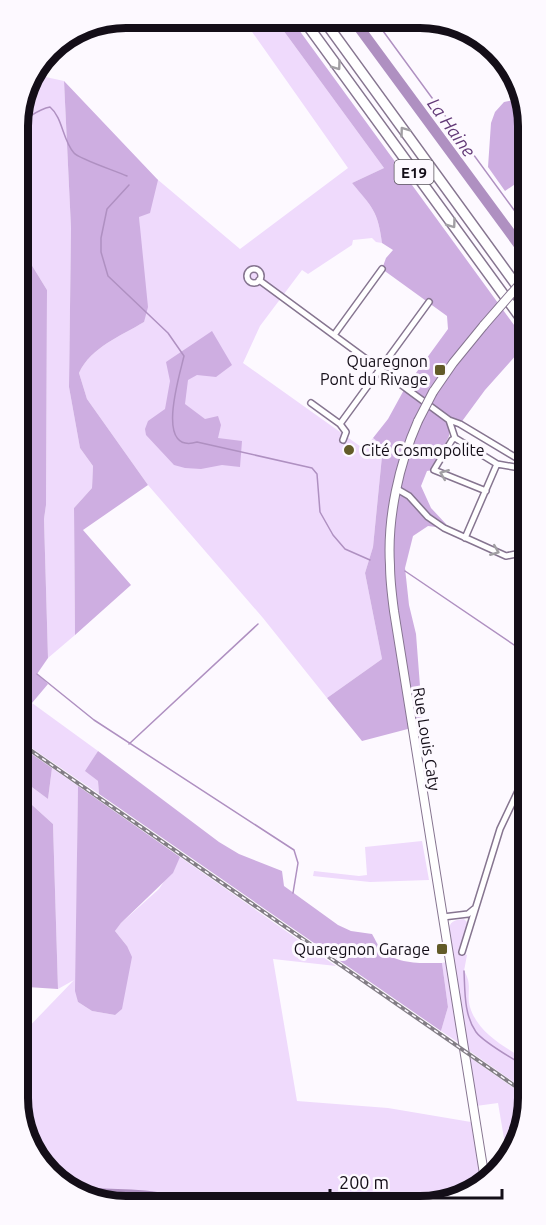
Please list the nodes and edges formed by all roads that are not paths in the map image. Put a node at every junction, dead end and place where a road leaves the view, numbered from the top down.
1 (310, 28) edge
2 (330, 28) edge
3 (382, 269) dead end
4 (259, 280) dead end
5 (518, 286) edge
6 (518, 287) edge
7 (429, 303) dead end
8 (518, 314) edge
9 (334, 335) junction
10 (380, 370) junction
11 (311, 403) dead end
12 (449, 420) junction
13 (340, 424) junction
14 (453, 439) junction
15 (343, 440) dead end
16 (518, 459) edge
17 (497, 464) junction
18 (518, 468) edge
19 (397, 489) junction
20 (486, 490) junction
21 (465, 538) junction
22 (518, 554) edge
23 (517, 790) edge
24 (475, 908) junction
25 (443, 917) junction
26 (462, 952) dead end
27 (484, 1172) edge

1 -> 8 highway, E19
6 -> 2 highway, E19
3 - 9 street
4 - 9 street
5 - 19 main road, Rue Louis Caty, bridge
7 - 10 street
9 - 10 street
10 - 12 street
10 - 13 street
11 - 13 street
12 - 14 street
12 - 16 street
13 - 15 street
14 - 17 street
20 -> 14 street
17 - 18 street
17 - 20 street
19 - 21 street
19 - 25 main road, Rue Louis Caty
20 - 21 street
21 -> 22 street
23 - 24 street
24 - 25 street
24 - 26 street
25 - 27 main road, Rue Louis Caty

